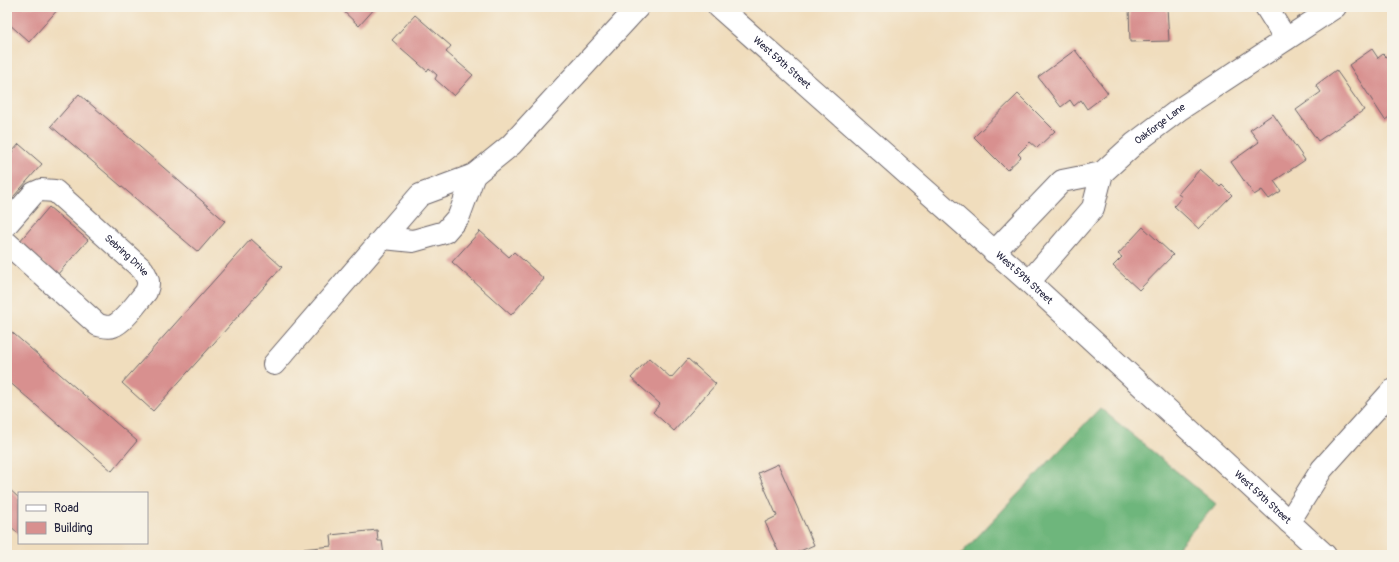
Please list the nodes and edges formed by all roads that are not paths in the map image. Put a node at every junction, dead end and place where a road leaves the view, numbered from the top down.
1 (638, 7) edge
2 (719, 7) edge
3 (1266, 7) edge
4 (1335, 7) edge
5 (1286, 39) junction
6 (1102, 173) junction
7 (474, 175) junction
8 (7, 224) edge
9 (384, 238) junction
10 (7, 243) edge
11 (994, 252) junction
12 (1029, 282) junction
13 (274, 364) dead end
14 (1392, 391) edge
15 (1289, 522) junction
16 (1325, 555) edge

1 - 7 street
2 - 11 street, West 59th Street
3 - 5 street
4 - 5 street, Oakforge Lane
5 - 6 street, Oakforge Lane
6 - 11 street
6 - 12 street
7 - 9 street
7 - 9 street
8 - 10 street, Sebring Drive
9 - 13 street
11 - 12 street, West 59th Street
12 - 15 street, West 59th Street
14 - 15 street
15 - 16 street, West 59th Street

